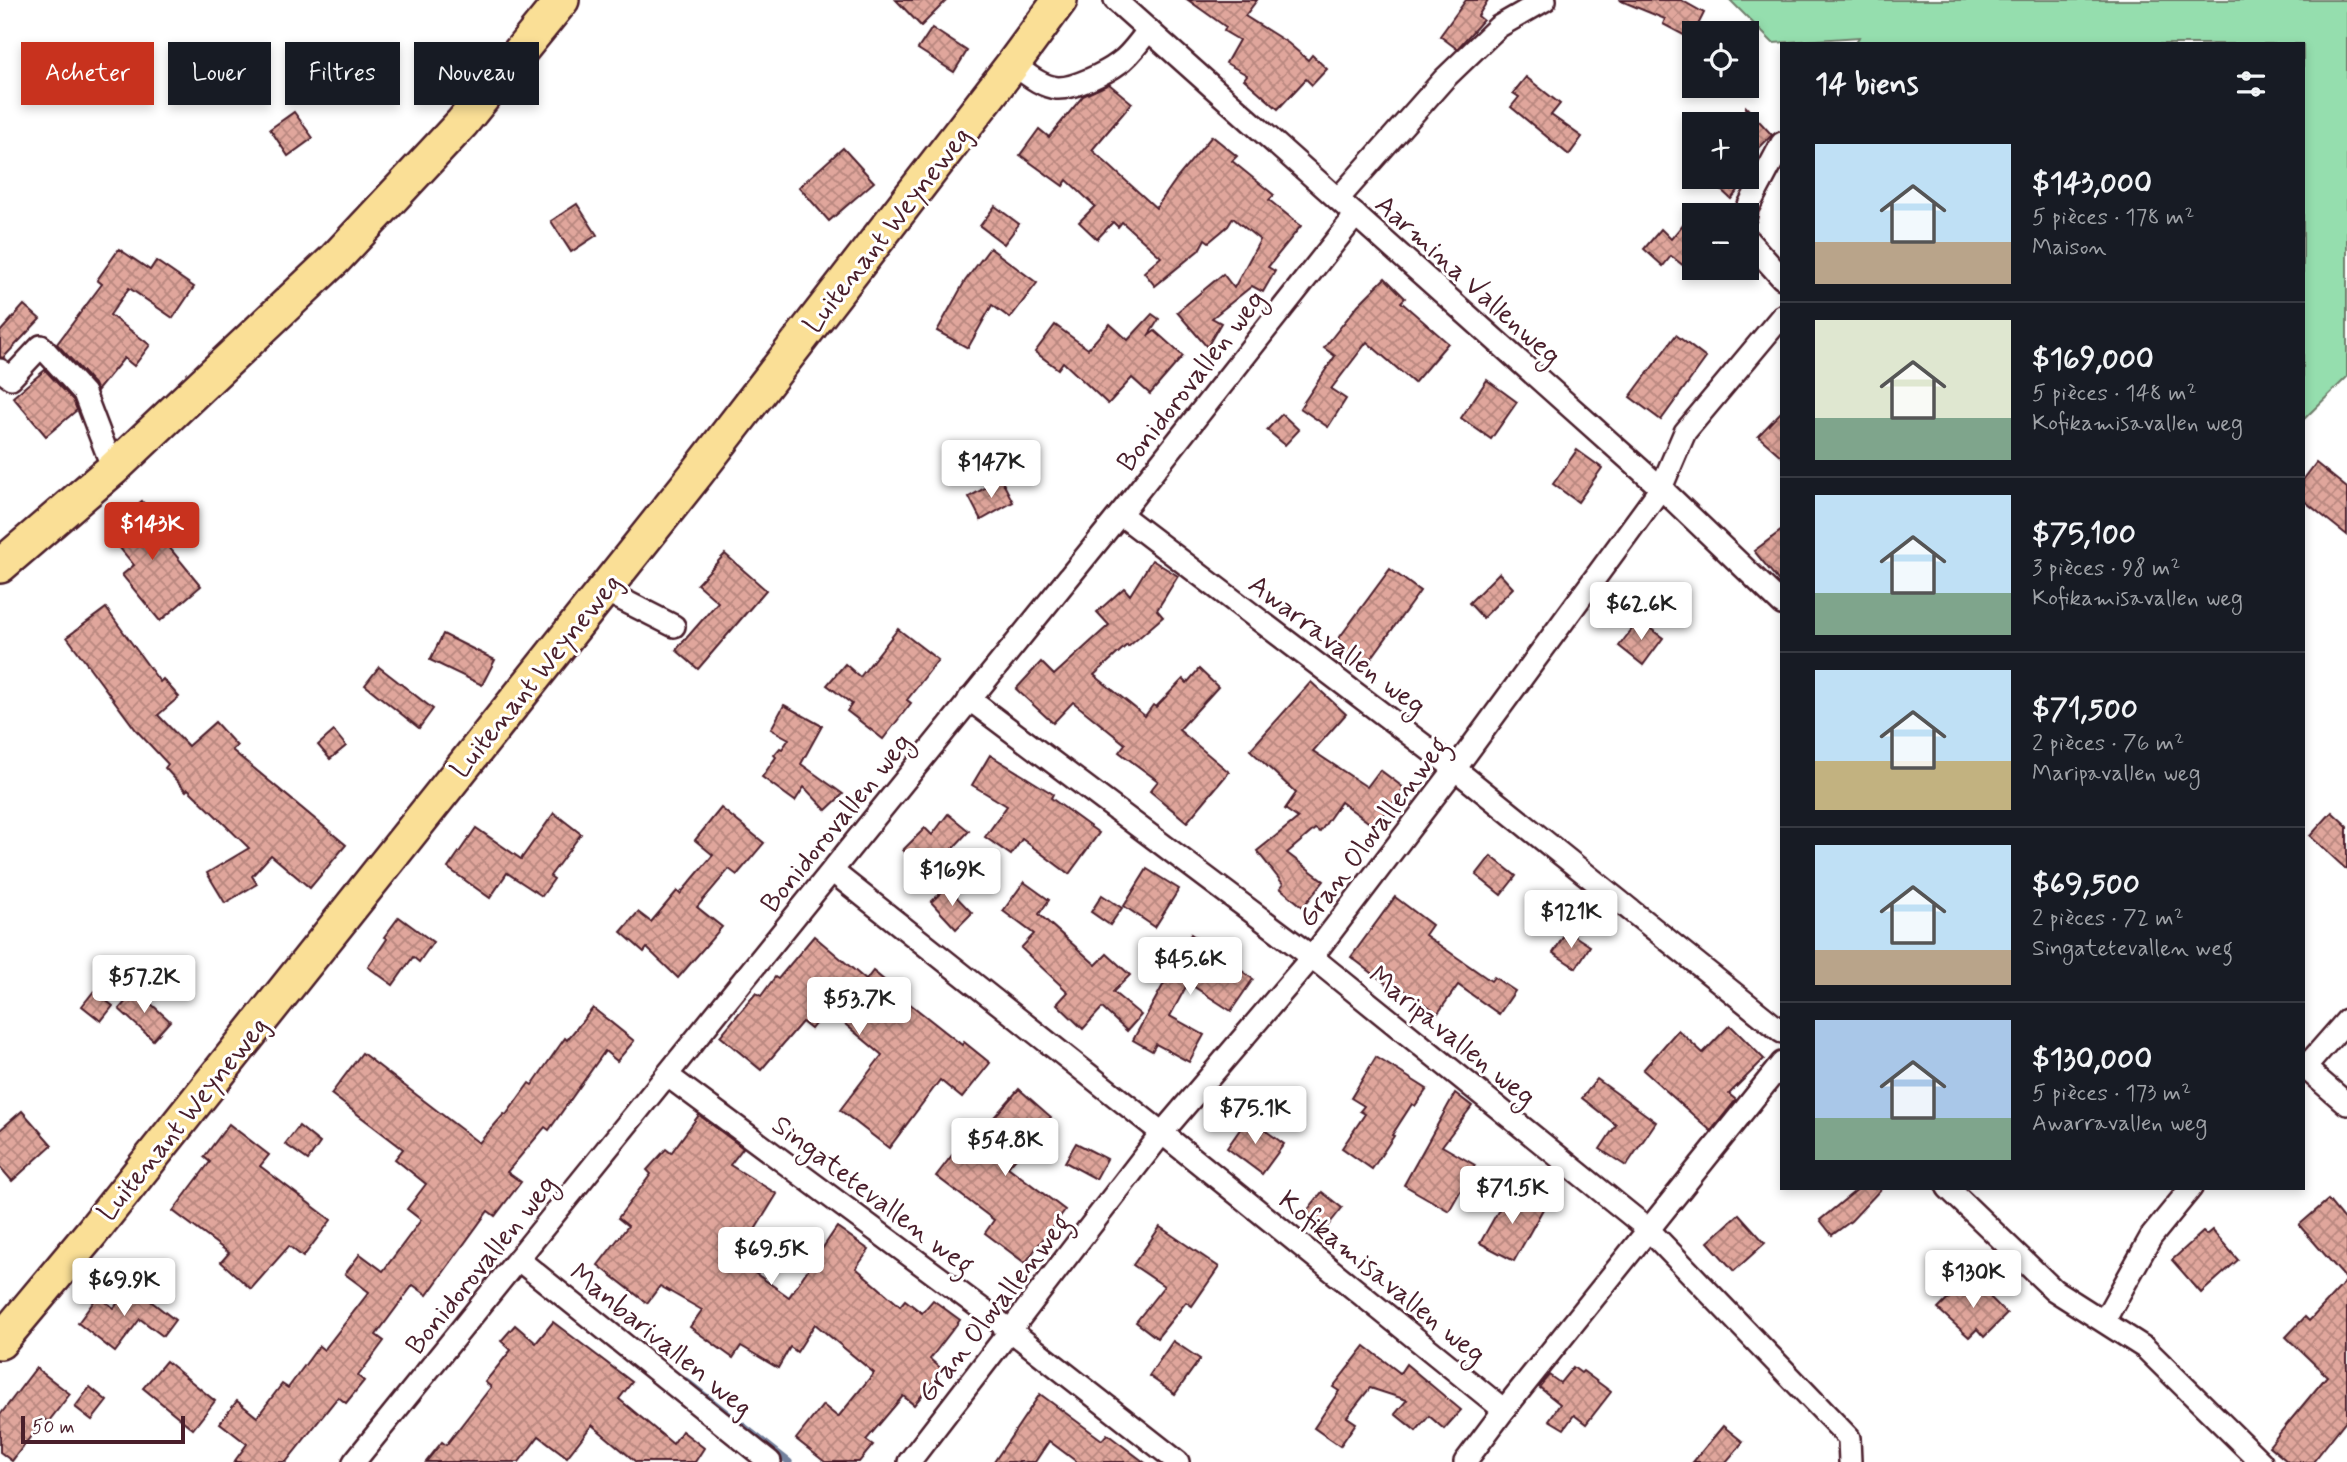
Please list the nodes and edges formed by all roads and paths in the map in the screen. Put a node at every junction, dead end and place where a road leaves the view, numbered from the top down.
1 (562, 0) edge
2 (1060, 0) edge
3 (1115, 0) edge
4 (1545, 0) edge
5 (1149, 30) junction
6 (1013, 64) junction
7 (1780, 147) edge
8 (1338, 199) junction
9 (1750, 203) edge
10 (1356, 215) junction
11 (1759, 252) edge
12 (1780, 276) edge
13 (1780, 318) edge
14 (0, 370) edge
15 (114, 469) junction
16 (1661, 488) junction
17 (1120, 514) junction
18 (0, 566) edge
19 (603, 590) junction
20 (1780, 602) edge
21 (674, 626) dead end
22 (970, 699) junction
23 (1455, 769) junction
24 (832, 871) junction
25 (1312, 957) junction
26 (2347, 1020) edge
27 (1780, 1030) edge
28 (1780, 1065) edge
29 (2305, 1067) edge
30 (2305, 1069) edge
31 (668, 1076) junction
32 (2347, 1104) edge
33 (1162, 1133) junction
34 (1950, 1190) edge
35 (2189, 1190) edge
36 (1648, 1229) junction
37 (519, 1260) junction
38 (2104, 1321) junction
39 (1010, 1330) junction
40 (0, 1342) edge
41 (1504, 1410) junction
42 (354, 1462) edge
43 (770, 1462) edge
44 (909, 1462) edge
45 (1178, 1462) edge
46 (1465, 1462) edge
47 (1850, 1462) edge
48 (2261, 1462) edge

1 - 15 main road
2 - 6 main road, Luitenant Weyneweg
3 - 5 street, Aarmina Vallenweg
4 - 8 street
5 - 6 street
5 - 8 street, Aarmina Vallenweg
6 - 19 main road, Luitenant Weyneweg
7 - 9 street
8 - 10 street, Aarmina Vallenweg
10 - 16 street, Aarmina Vallenweg
10 - 17 street, Bonidorovallen weg
11 - 12 street
13 - 16 street, Gran Olovallenweg
14 - 15 street
15 - 18 main road
16 - 20 street, Aarmina Vallenweg
16 - 23 street, Gran Olovallenweg
17 - 22 street, Bonidorovallen weg
17 - 23 street, Awarravallen weg
19 - 21 street
19 - 40 main road, Luitenant Weyneweg
22 - 24 street, Bonidorovallen weg
22 - 25 street, Maripavallen weg
23 - 25 street, Gran Olovallenweg
23 - 27 street, Awarravallen weg
24 - 31 street, Bonidorovallen weg
24 - 33 street, Kofikamisavallen weg
25 - 33 street, Gran Olovallenweg
25 - 36 street, Maripavallen weg
26 - 29 street
28 - 36 street
30 - 32 street
31 - 37 street, Bonidorovallen weg
31 - 39 street, Singatetevallen weg
33 - 39 street, Gran Olovallenweg
33 - 41 street, Kofikamisavallen weg
34 - 38 street
35 - 38 street
36 - 41 street
36 - 47 street, Maripavallen weg
37 - 42 street, Bonidorovallen weg
37 - 43 street, Manbarivallen weg
38 - 48 street
39 - 44 street, Gran Olovallenweg
39 - 45 street, Singatetevallen weg
41 - 46 street

